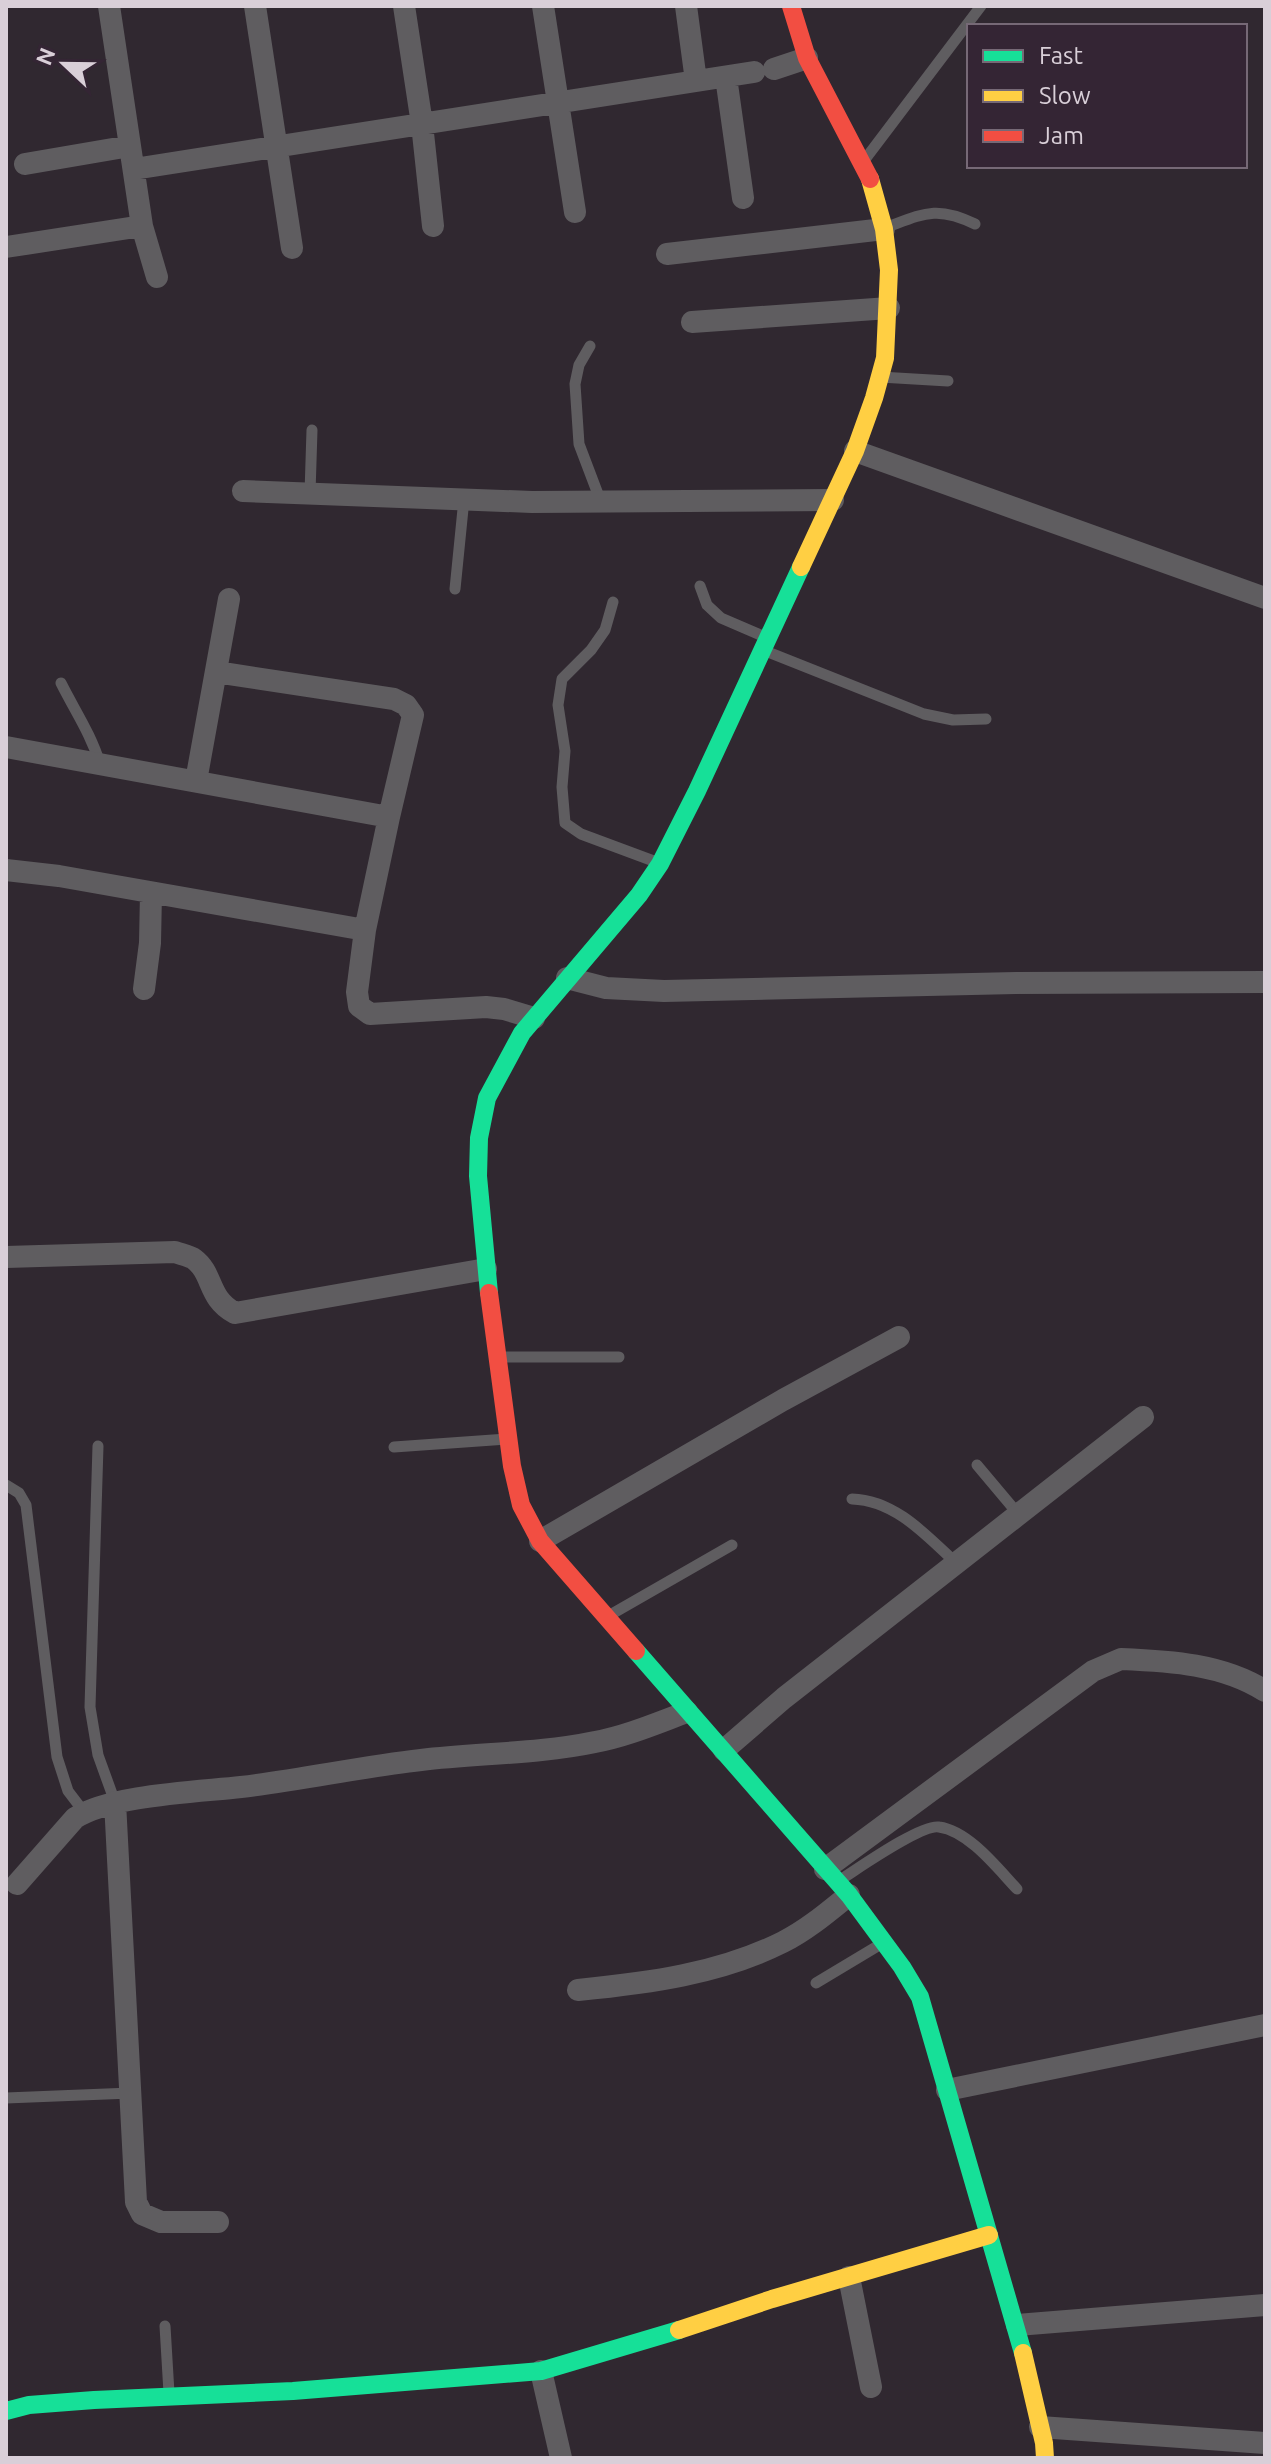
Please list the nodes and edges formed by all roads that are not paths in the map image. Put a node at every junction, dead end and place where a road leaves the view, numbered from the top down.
1 (109, 6) edge
2 (255, 6) edge
3 (404, 6) edge
4 (543, 6) edge
5 (686, 6) edge
6 (791, 6) edge
7 (981, 6) edge
8 (967, 24) edge
9 (967, 24) edge
10 (807, 58) junction
11 (726, 77) junction
12 (696, 81) junction
13 (558, 103) junction
14 (422, 124) junction
15 (130, 146) junction
16 (278, 146) junction
17 (862, 163) junction
18 (25, 164) dead end
19 (134, 169) junction
20 (743, 198) dead end
21 (575, 212) dead end
22 (975, 224) dead end
23 (142, 226) junction
24 (433, 226) dead end
25 (884, 229) junction
26 (6, 247) edge
27 (292, 248) dead end
28 (667, 254) dead end
29 (157, 277) dead end
30 (889, 308) junction
31 (692, 322) dead end
32 (590, 346) dead end
33 (879, 377) junction
34 (948, 381) dead end
35 (312, 430) dead end
36 (855, 451) junction
37 (243, 491) dead end
38 (310, 493) junction
39 (464, 499) junction
40 (833, 500) junction
41 (601, 502) junction
42 (700, 586) dead end
43 (455, 589) dead end
44 (1265, 598) edge
45 (229, 599) dead end
46 (613, 602) dead end
47 (765, 644) junction
48 (216, 672) junction
49 (61, 683) dead end
50 (986, 719) dead end
51 (6, 747) edge
52 (100, 764) junction
53 (196, 781) junction
54 (389, 817) junction
55 (660, 864) junction
56 (6, 870) edge
57 (151, 893) junction
58 (365, 930) junction
59 (567, 978) junction
60 (1265, 982) edge
61 (144, 989) dead end
62 (534, 1018) junction
63 (6, 1257) edge
64 (486, 1269) junction
65 (899, 1337) dead end
66 (497, 1357) junction
67 (619, 1357) dead end
68 (1143, 1417) dead end
69 (508, 1439) junction
70 (98, 1446) dead end
71 (394, 1447) dead end
72 (977, 1465) dead end
73 (6, 1485) edge
74 (852, 1499) dead end
75 (1019, 1515) junction
76 (540, 1541) junction
77 (732, 1545) dead end
78 (957, 1564) junction
79 (606, 1617) junction
80 (1265, 1691) edge
81 (687, 1712) junction
82 (724, 1750) junction
83 (115, 1802) junction
84 (84, 1812) junction
85 (837, 1882) junction
86 (17, 1884) dead end
87 (1017, 1889) dead end
88 (884, 1942) junction
89 (816, 1983) dead end
90 (578, 1990) dead end
91 (1265, 2025) edge
92 (947, 2090) junction
93 (131, 2093) junction
94 (6, 2098) edge
95 (218, 2222) dead end
96 (989, 2235) junction
97 (849, 2277) junction
98 (1265, 2305) edge
99 (1017, 2325) junction
100 (165, 2326) dead end
101 (541, 2371) junction
102 (871, 2387) dead end
103 (169, 2397) junction
104 (6, 2411) edge
105 (1040, 2427) junction
106 (1265, 2443) edge
107 (561, 2458) edge
108 (1045, 2458) edge

1 - 15 street
2 - 16 street
3 - 14 street
4 - 13 street
5 - 12 street
6 - 10 street
7 - 9 lane
8 - 17 lane
10 - 11 street
10 - 17 street
11 - 12 street
11 - 20 street
12 - 13 street
13 - 14 street
13 - 21 street
14 - 16 street
14 - 24 street
15 - 18 street
15 - 19 street
16 - 19 street
16 - 27 street
17 - 25 street
19 - 23 street
22 - 25 lane
23 - 26 street
23 - 29 street
25 - 28 street
25 - 30 street
30 - 31 street
30 - 33 street
32 - 41 lane
33 - 34 lane
33 - 36 street
35 - 38 lane
36 - 40 street
36 - 44 street
37 - 38 street
38 - 39 street
39 - 41 street
39 - 43 lane
40 - 41 street
40 - 47 street
42 - 47 lane
45 - 48 street
46 - 55 lane
47 - 50 lane
47 - 55 street
48 - 53 street
48 - 54 street
49 - 52 lane
51 - 52 street
52 - 53 street
53 - 54 street
54 - 58 street
55 - 59 street
56 - 57 street
57 - 58 street
57 - 61 street
58 - 62 street
59 - 60 street
59 - 62 street
62 - 64 street
63 - 64 street
64 - 66 street
65 - 76 street
66 - 67 lane
66 - 69 street
68 - 75 street
69 - 71 lane
69 - 76 street
70 - 83 lane
72 - 75 lane
73 - 84 lane
74 - 78 lane
75 - 78 street
76 - 79 street
77 - 79 lane
78 - 82 street
79 - 81 street
80 - 85 street
81 - 82 street
81 - 83 street
82 - 85 street
83 - 84 street
83 - 93 street
84 - 86 street
85 - 87 lane
85 - 88 street
85 - 90 street
88 - 89 lane
88 - 92 street
91 - 92 street
92 - 96 street
93 - 94 lane
93 - 95 street
96 - 97 street
96 - 99 street
97 - 101 street
97 - 102 street
98 - 99 street
99 - 105 street
100 - 103 lane
101 - 103 street
101 - 107 street
103 - 104 street
105 - 106 street
105 - 108 street

